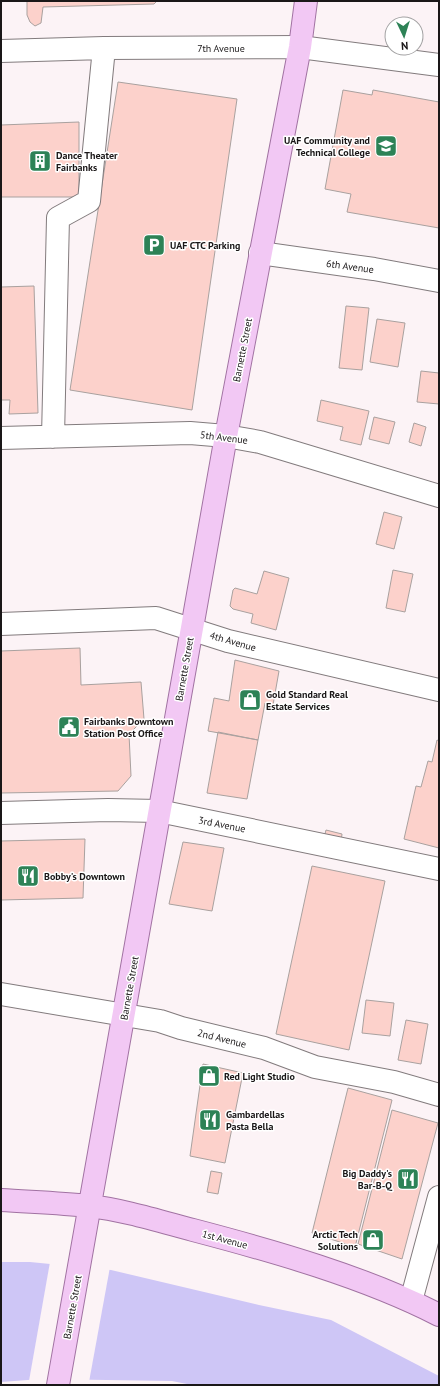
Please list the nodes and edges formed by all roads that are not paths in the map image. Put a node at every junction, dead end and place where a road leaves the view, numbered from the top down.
1 (306, 1) edge
2 (300, 47) junction
3 (104, 48) junction
4 (1, 51) edge
5 (439, 65) edge
6 (260, 253) junction
7 (439, 281) edge
8 (226, 436) junction
9 (53, 437) junction
10 (1, 438) edge
11 (439, 496) edge
12 (1, 624) edge
13 (192, 628) junction
14 (439, 690) edge
15 (159, 811) junction
16 (1, 813) edge
17 (439, 869) edge
18 (1, 994) edge
19 (124, 1016) junction
20 (439, 1095) edge
21 (439, 1197) edge
22 (1, 1200) edge
23 (90, 1206) junction
24 (411, 1301) junction
25 (439, 1316) edge
26 (58, 1385) edge

1 - 2 main road, Barnette Street
2 - 3 street, 7th Avenue
2 - 5 street, 7th Avenue
2 - 6 main road, Barnette Street
3 - 4 street, 7th Avenue
3 - 9 street
6 - 7 street, 6th Avenue
6 - 8 main road, Barnette Street
8 - 9 street, 5th Avenue
8 - 11 street, 5th Avenue
8 - 13 main road, Barnette Street
9 - 10 street, 5th Avenue
12 - 13 street, 4th Avenue
13 - 14 street, 4th Avenue
13 - 15 main road, Barnette Street
15 - 16 street, 3rd Avenue
15 - 17 street, 3rd Avenue
15 - 19 main road, Barnette Street
18 - 19 street, 2nd Avenue
19 - 20 street, 2nd Avenue
19 - 23 main road, Barnette Street
21 - 24 street
22 - 23 main road, 1st Avenue
23 - 24 main road, 1st Avenue
23 - 26 main road, Barnette Street
24 - 25 main road, 1st Avenue

